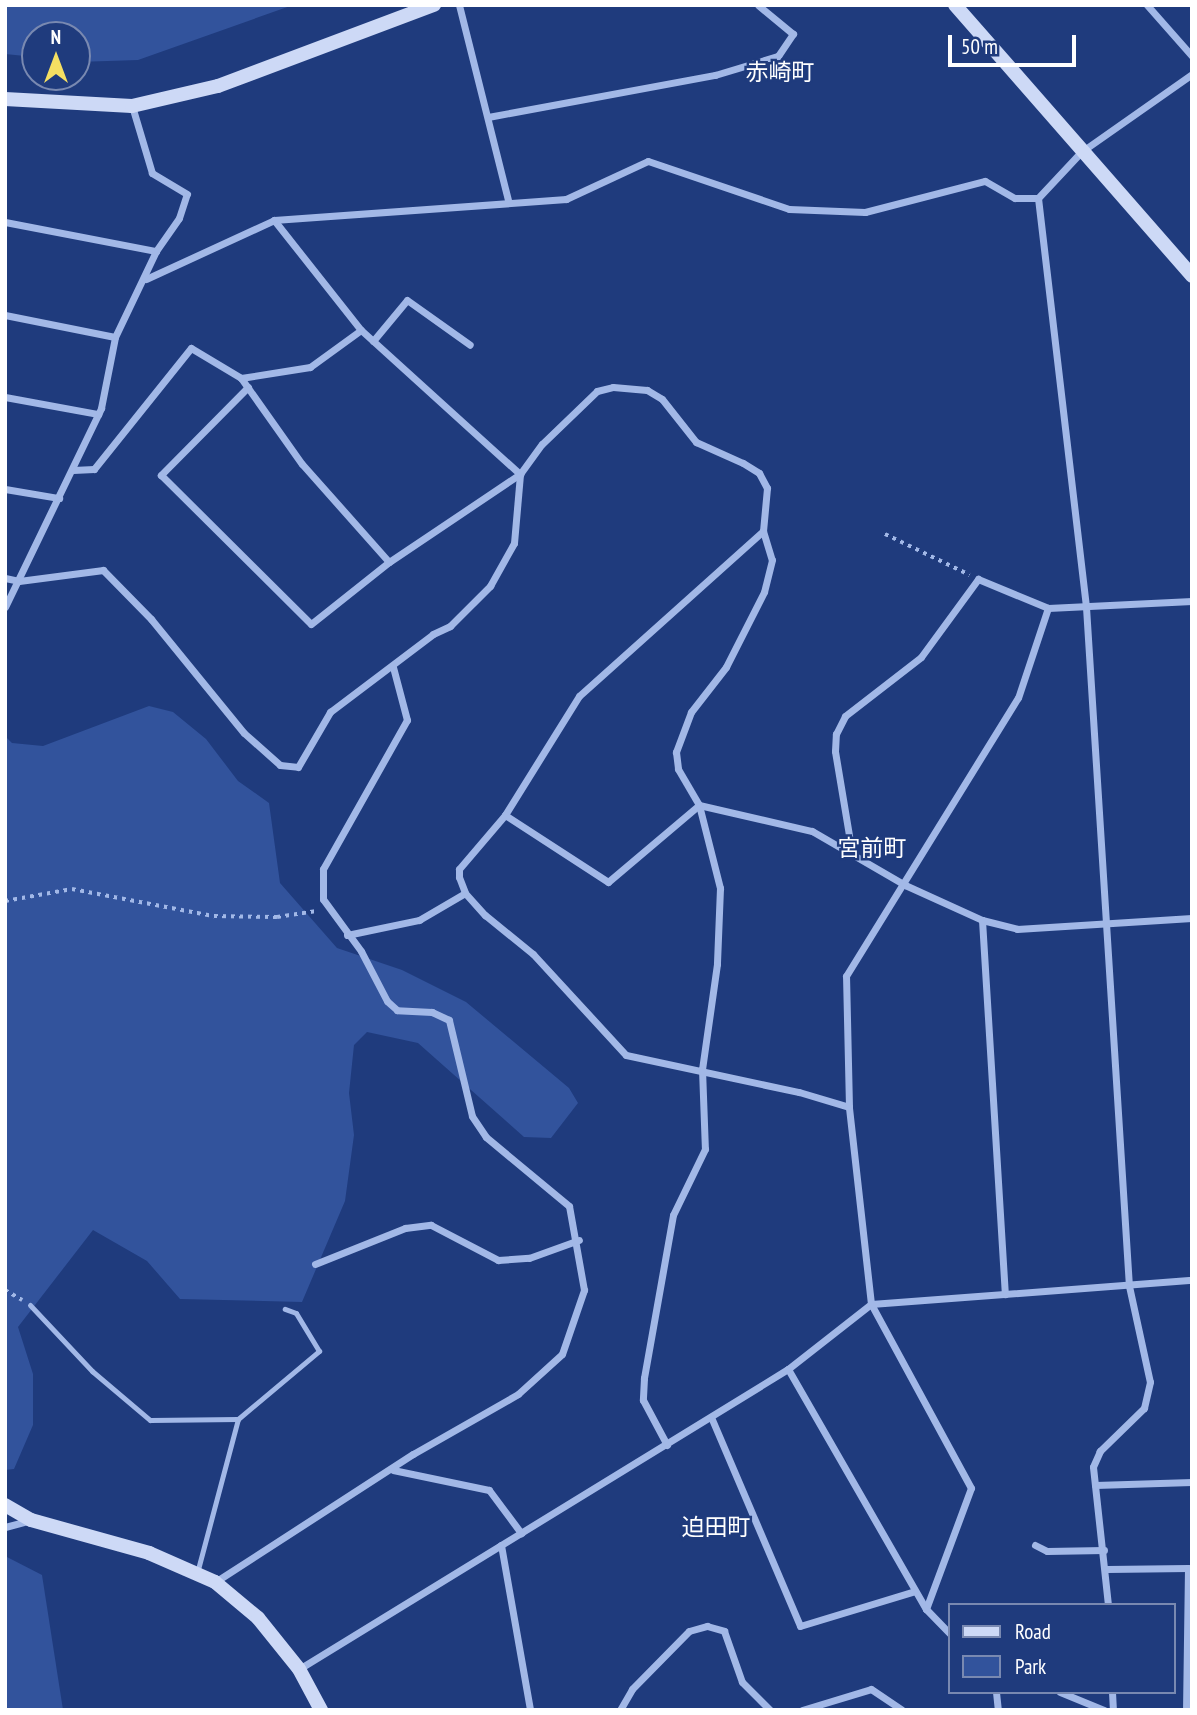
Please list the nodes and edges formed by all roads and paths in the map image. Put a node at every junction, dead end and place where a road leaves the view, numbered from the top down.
1 (433, 5) edge
2 (459, 5) edge
3 (758, 5) edge
4 (955, 5) edge
5 (1147, 5) edge
6 (1192, 56) edge
7 (1192, 74) edge
8 (5, 99) edge
9 (132, 106) junction
10 (488, 117) junction
11 (1081, 152) junction
12 (1038, 198) junction
13 (508, 200) junction
14 (274, 220) junction
15 (5, 222) edge
16 (156, 251) junction
17 (1192, 276) edge
18 (146, 279) junction
19 (5, 316) edge
20 (361, 330) junction
21 (115, 337) junction
22 (373, 341) junction
23 (470, 345) dead end
24 (241, 378) junction
25 (248, 387) junction
26 (5, 397) edge
27 (98, 414) junction
28 (73, 470) junction
29 (520, 474) junction
30 (5, 489) edge
31 (59, 498) junction
32 (763, 531) junction
33 (885, 534) dead end
34 (389, 562) junction
35 (5, 578) edge
36 (978, 579) junction
37 (19, 581) junction
38 (1192, 601) edge
39 (5, 607) edge
40 (1086, 607) junction
41 (1048, 608) junction
42 (393, 667) junction
43 (699, 805) junction
44 (505, 815) junction
45 (852, 853) junction
46 (905, 885) junction
47 (465, 893) junction
48 (5, 901) edge
49 (328, 909) junction
50 (1192, 918) edge
51 (982, 920) junction
52 (1103, 923) junction
53 (347, 935) junction
54 (702, 1069) junction
55 (849, 1107) junction
56 (579, 1240) junction
57 (315, 1264) dead end
58 (1192, 1280) edge
59 (1129, 1286) junction
60 (5, 1290) edge
61 (1005, 1294) junction
62 (872, 1304) junction
63 (30, 1305) joint
64 (285, 1309) dead end
65 (788, 1369) junction
66 (711, 1417) junction
67 (238, 1419) junction
68 (667, 1444) junction
69 (393, 1470) junction
70 (1192, 1482) edge
71 (1095, 1485) junction
72 (5, 1505) edge
73 (31, 1520) junction
74 (5, 1527) edge
75 (521, 1533) junction
76 (501, 1545) junction
77 (1035, 1545) dead end
78 (1104, 1550) junction
79 (1107, 1569) junction
80 (197, 1573) junction
81 (215, 1582) junction
82 (915, 1591) junction
83 (1108, 1603) edge
84 (926, 1609) junction
85 (948, 1632) edge
86 (299, 1669) junction
87 (1065, 1694) edge
88 (321, 1710) edge
89 (530, 1710) edge
90 (620, 1710) edge
91 (770, 1710) edge
92 (802, 1710) edge
93 (902, 1710) edge
94 (1104, 1710) edge
95 (1186, 1710) edge

1 - 9 street
2 - 10 street
3 - 10 street
4 - 11 street
5 - 6 street
7 - 11 street
8 - 9 street
9 - 16 street
10 - 13 street
11 - 12 street
11 - 17 street
12 - 13 street
12 - 40 street
13 - 14 street
14 - 18 street
14 - 20 street
15 - 16 street
16 - 18 street
18 - 21 street
19 - 21 street
20 - 22 street
20 - 24 street
21 - 27 street
22 - 23 street
22 - 29 street
24 - 25 street
24 - 28 street
25 - 34 street
25 - 34 street
26 - 27 street
27 - 28 street
28 - 31 street
29 - 32 street
29 - 34 street
29 - 42 street
30 - 31 street
31 - 37 street
32 - 43 street
32 - 44 street
33 - 36 path
35 - 37 street
36 - 41 street
36 - 45 street
37 - 39 street
37 - 42 street
38 - 40 street
40 - 41 street
40 - 52 street
41 - 46 street
42 - 49 street
43 - 44 street
43 - 45 street
43 - 54 street
44 - 47 street
45 - 46 street
46 - 51 street
46 - 55 street
47 - 53 street
47 - 54 street
48 - 49 path
49 - 53 street
50 - 52 street
51 - 52 street
51 - 61 street
52 - 59 street
53 - 56 street
54 - 55 street
54 - 68 street
55 - 62 street
56 - 57 street
56 - 69 street
58 - 59 street
59 - 61 street
59 - 71 street
60 - 63 path
61 - 62 street
62 - 65 street
62 - 84 street
63 - 67 lane
64 - 67 lane
65 - 66 street
65 - 82 street
66 - 68 street
66 - 82 street
67 - 80 lane
68 - 75 street
69 - 75 street
69 - 81 street
70 - 71 street
71 - 78 street
72 - 73 street
73 - 74 street
73 - 80 street
75 - 76 street
76 - 86 street
76 - 89 street
77 - 78 street
78 - 79 street
79 - 83 street
79 - 95 street
80 - 81 street
81 - 86 street
82 - 84 street
84 - 85 street
86 - 88 street
87 - 94 street
90 - 91 street
92 - 93 street

